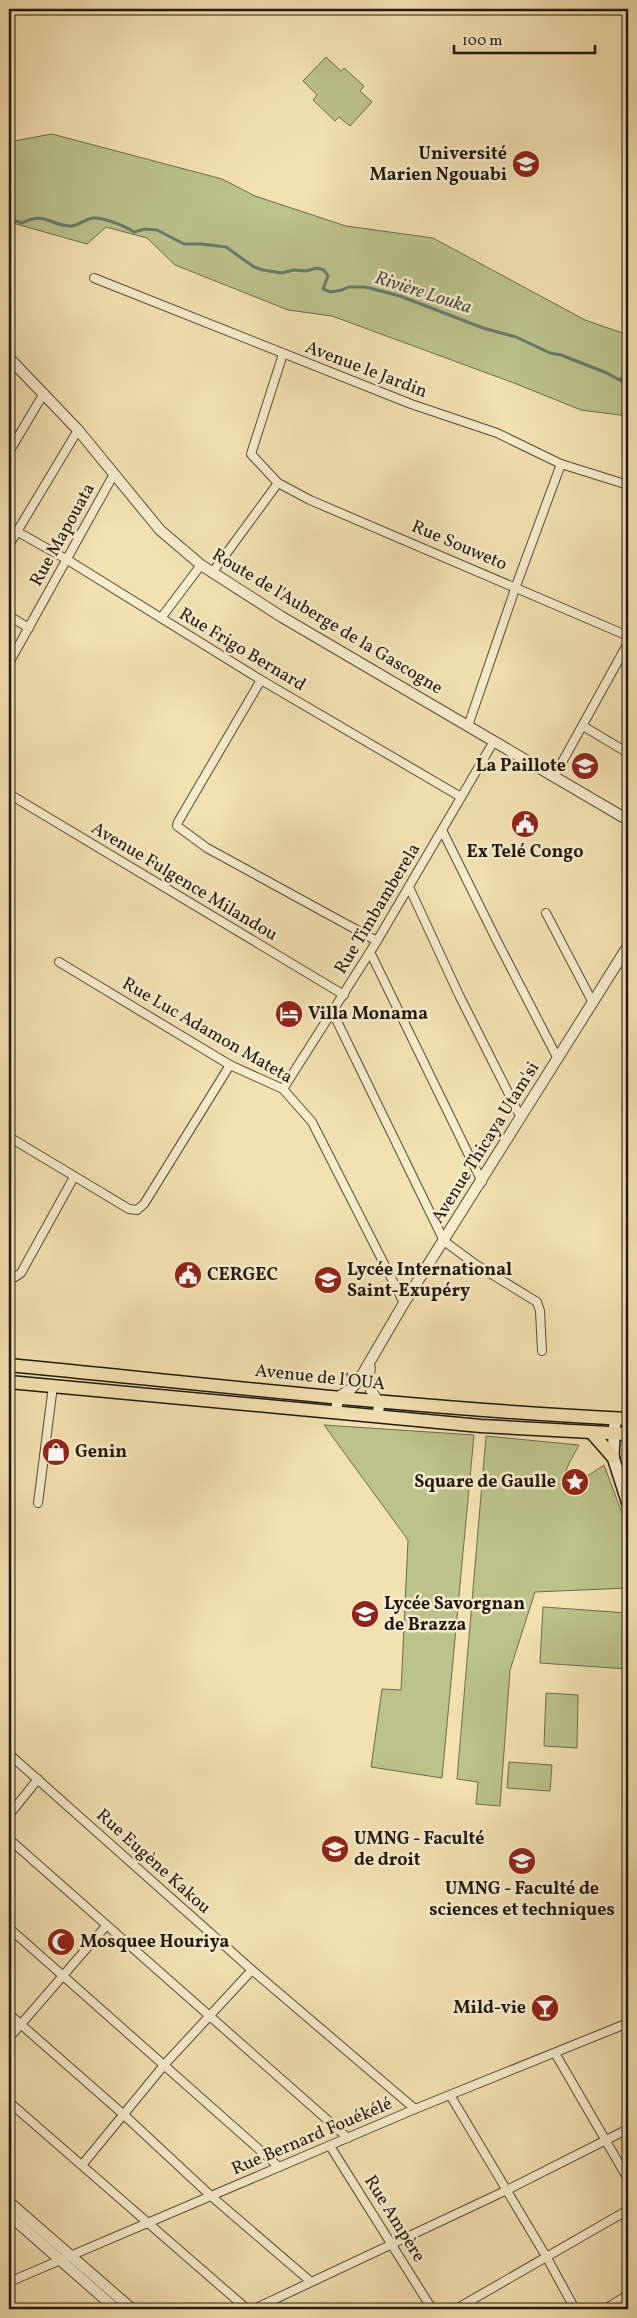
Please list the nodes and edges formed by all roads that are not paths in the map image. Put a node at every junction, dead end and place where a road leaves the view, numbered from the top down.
1 (94, 278) dead end
2 (282, 354) junction
3 (9, 358) edge
4 (44, 393) junction
5 (78, 430) junction
6 (9, 452) edge
7 (561, 464) junction
8 (114, 474) junction
9 (278, 484) junction
10 (628, 485) edge
11 (12, 529) edge
12 (9, 545) edge
13 (66, 559) junction
14 (201, 565) junction
15 (212, 572) junction
16 (516, 586) junction
17 (9, 616) edge
18 (161, 618) junction
19 (29, 628) junction
20 (628, 636) edge
21 (628, 643) edge
22 (9, 663) edge
23 (261, 680) junction
24 (468, 726) junction
25 (583, 726) junction
26 (494, 741) junction
27 (628, 752) edge
28 (555, 775) junction
29 (9, 794) edge
30 (461, 797) junction
31 (628, 820) edge
32 (442, 830) junction
33 (409, 887) junction
34 (546, 913) dead end
35 (377, 941) junction
36 (628, 946) edge
37 (370, 952) junction
38 (59, 962) dead end
39 (344, 995) junction
40 (593, 1003) junction
41 (333, 1013) junction
42 (558, 1059) junction
43 (230, 1066) junction
44 (283, 1089) junction
45 (521, 1118) junction
46 (9, 1136) edge
47 (74, 1177) junction
48 (482, 1182) junction
49 (444, 1240) junction
50 (9, 1277) edge
51 (404, 1303) junction
52 (542, 1351) dead end
53 (372, 1357) junction
54 (9, 1365) edge
55 (9, 1382) edge
56 (53, 1386) junction
57 (338, 1397) junction
58 (379, 1402) junction
59 (336, 1413) junction
60 (378, 1416) junction
61 (615, 1419) junction
62 (628, 1419) edge
63 (592, 1433) junction
64 (614, 1434) junction
65 (628, 1434) edge
66 (613, 1457) junction
67 (38, 1503) dead end
68 (628, 1504) edge
69 (9, 1754) edge
70 (38, 1779) junction
71 (9, 1815) edge
72 (9, 1839) edge
73 (106, 1926) junction
74 (9, 1928) edge
75 (252, 1970) junction
76 (64, 1975) junction
77 (9, 2014) edge
78 (209, 2016) junction
79 (628, 2023) edge
80 (21, 2025) junction
81 (9, 2038) edge
82 (555, 2053) junction
83 (165, 2064) junction
84 (450, 2095) junction
85 (9, 2102) edge
86 (415, 2109) junction
87 (123, 2114) junction
88 (628, 2129) edge
89 (348, 2138) junction
90 (605, 2140) junction
91 (330, 2146) junction
92 (82, 2165) junction
93 (280, 2167) junction
94 (628, 2180) edge
95 (506, 2191) junction
96 (211, 2196) junction
97 (9, 2202) edge
98 (628, 2210) edge
99 (9, 2215) edge
100 (149, 2223) junction
101 (392, 2244) junction
102 (65, 2258) junction
103 (548, 2258) junction
104 (310, 2281) junction
105 (9, 2282) edge
106 (628, 2295) edge
107 (116, 2309) edge
108 (132, 2309) edge
109 (247, 2309) edge
110 (254, 2309) edge
111 (432, 2309) edge
112 (456, 2309) edge
113 (576, 2309) edge
114 (605, 2309) edge

1 - 2 street, Avenue le Jardin
2 - 7 street, Avenue le Jardin
2 - 9 street
3 - 4 street, Route de l'Auberge de la Gascogne
4 - 5 street, Route de l'Auberge de la Gascogne
4 - 6 street
5 - 8 street, Route de l'Auberge de la Gascogne
5 - 11 street
7 - 10 street, Avenue le Jardin
7 - 16 street
8 - 13 street, Rue Mapouata
8 - 14 street, Route de l'Auberge de la Gascogne
9 - 15 street
9 - 16 street, Rue Souweto
11 - 12 street
11 - 13 street, Rue Frigo Bernard
13 - 18 street, Rue Frigo Bernard
13 - 19 street, Rue Mapouata
14 - 15 street, Route de l'Auberge de la Gascogne
14 - 18 street
15 - 24 street, Route de l'Auberge de la Gascogne
16 - 20 street, Rue Souweto
16 - 24 street
17 - 19 street
18 - 23 street, Rue Frigo Bernard
19 - 22 street, Rue Mapouata
21 - 25 street
23 - 30 street, Rue Frigo Bernard
23 - 35 street
24 - 26 street, Route de l'Auberge de la Gascogne
25 - 27 street
25 - 28 street
26 - 28 street, Route de l'Auberge de la Gascogne
26 - 30 street, Rue Timbamberela
28 - 31 street, Route de l'Auberge de la Gascogne
29 - 39 street, Avenue Fulgence Milandou
30 - 32 street, Rue Timbamberela
32 - 33 street, Rue Timbamberela
32 - 42 street
33 - 35 street, Rue Timbamberela
33 - 45 street
34 - 40 street
35 - 37 street, Rue Timbamberela
36 - 40 street, Avenue Thicaya Utam'si
37 - 39 street, Rue Timbamberela
37 - 48 street
38 - 43 street, Rue Luc Adamon Mateta
39 - 41 street, Rue Timbamberela
40 - 42 street, Avenue Thicaya Utam'si
41 - 44 street, Rue Timbamberela
41 - 49 street
42 - 45 street, Avenue Thicaya Utam'si
43 - 44 street, Rue Luc Adamon Mateta
43 - 47 street
44 - 51 street, Rue Luc Adamon Mateta
45 - 48 street, Avenue Thicaya Utam'si
46 - 47 street
47 - 50 street
48 - 49 street, Avenue Thicaya Utam'si
49 - 51 street, Avenue Thicaya Utam'si
49 - 52 street
51 - 53 street, Avenue Thicaya Utam'si
53 - 57 street, Avenue Thicaya Utam'si
53 - 58 street, Avenue Thicaya Utam'si
54 - 57 main road, Avenue de l'OUA
55 - 56 main road, Avenue de l'OUA
56 - 59 main road, Avenue de l'OUA
56 - 67 street
57 - 58 main road, Avenue de l'OUA
57 - 59 street
58 - 60 street
58 - 61 main road, Avenue de l'OUA
59 - 60 main road, Avenue de l'OUA
60 - 63 main road, Avenue de l'OUA
61 - 62 main road, Avenue de l'OUA
61 - 64 main road
63 - 64 main road, Avenue de l'OUA
63 - 66 main road
64 - 65 main road, Avenue de l'OUA
64 - 66 main road
66 - 68 main road
69 - 70 street, Rue Eugène Kakou
70 - 71 street
70 - 75 street, Rue Eugène Kakou
72 - 73 street
73 - 76 street
73 - 78 street
74 - 76 street
75 - 78 street
75 - 86 street, Rue Eugène Kakou
76 - 80 street
76 - 83 street
77 - 80 street
78 - 83 street
78 - 89 street
79 - 82 street, Rue Bernard Fouékélé
80 - 81 street
80 - 87 street
82 - 84 street, Rue Bernard Fouékélé
82 - 90 street
83 - 87 street
83 - 93 street
84 - 86 street, Rue Bernard Fouékélé
84 - 95 street
85 - 92 street
86 - 89 street, Rue Bernard Fouékélé
87 - 92 street
87 - 96 street
88 - 90 street
89 - 91 street, Rue Bernard Fouékélé
90 - 94 street
90 - 95 street
91 - 93 street, Rue Bernard Fouékélé
91 - 101 street, Rue Ampère
92 - 100 street
93 - 96 street, Rue Bernard Fouékélé
95 - 101 street
95 - 103 street
96 - 100 street, Rue Bernard Fouékélé
96 - 104 street
97 - 102 street
98 - 103 street
99 - 102 street
100 - 102 street, Rue Bernard Fouékélé
100 - 109 street
101 - 104 street
101 - 111 street, Rue Ampère
102 - 105 street, Rue Bernard Fouékélé
102 - 107 street
102 - 108 street
103 - 112 street
103 - 113 street
104 - 110 street
106 - 114 street

